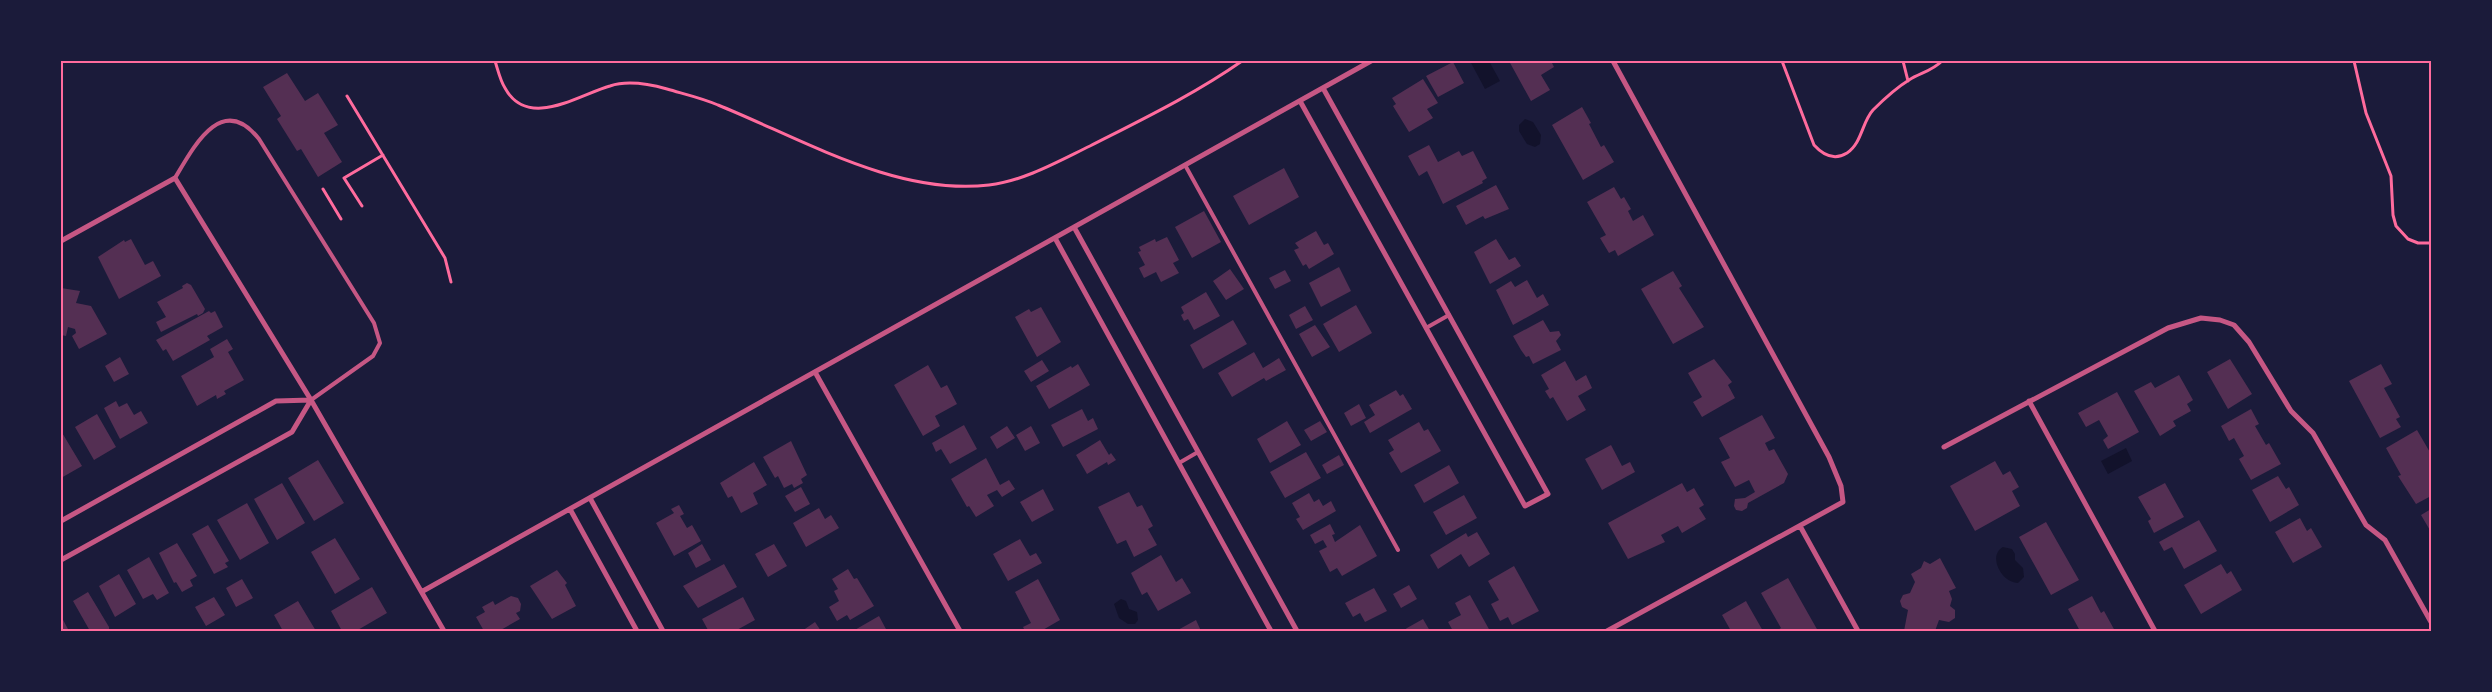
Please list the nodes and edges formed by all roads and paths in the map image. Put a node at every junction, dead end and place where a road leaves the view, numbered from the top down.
1 (495, 61) edge
2 (1242, 61) edge
3 (1371, 61) edge
4 (1613, 61) edge
5 (1782, 61) edge
6 (1903, 61) edge
7 (1942, 61) edge
8 (2354, 61) edge
9 (1908, 80) junction
10 (1323, 88) junction
11 (347, 96) dead end
12 (1300, 101) junction
13 (383, 155) junction
14 (1185, 165) junction
15 (175, 178) junction
16 (323, 189) dead end
17 (362, 206) dead end
18 (341, 219) dead end
19 (1074, 227) junction
20 (1055, 238) junction
21 (61, 241) edge
22 (2431, 243) edge
23 (451, 282) dead end
24 (1449, 315) junction
25 (1426, 328) junction
26 (816, 372) junction
27 (311, 400) junction
28 (2029, 401) junction
29 (1944, 447) dead end
30 (1198, 452) junction
31 (1178, 463) junction
32 (590, 498) junction
33 (570, 509) junction
34 (61, 521) edge
35 (1800, 526) junction
36 (1398, 550) dead end
37 (61, 560) edge
38 (423, 591) junction
39 (2431, 622) edge
40 (441, 630) edge
41 (637, 631) edge
42 (663, 631) edge
43 (960, 631) edge
44 (1271, 631) edge
45 (1296, 631) edge
46 (1607, 631) edge
47 (1858, 631) edge
48 (2156, 631) edge

1 - 2 path
3 - 10 street
4 - 35 street
5 - 9 path
6 - 9 path
7 - 9 path
8 - 22 path
10 - 12 street
10 - 24 street
11 - 13 path
12 - 14 street
12 - 25 street
13 - 17 path
13 - 23 path
14 - 19 street
14 - 36 lane
15 - 21 street
15 - 27 street
15 - 27 lane
16 - 18 path
19 - 20 street
19 - 30 street
20 - 26 street
20 - 31 street
24 - 25 lane
24 - 25 street
26 - 32 street
26 - 43 street
27 - 34 street
27 - 37 street
27 - 38 street
28 - 29 street
28 - 39 street
28 - 48 street
30 - 31 lane
30 - 45 street
31 - 44 street
32 - 33 street
32 - 42 street
33 - 38 street
33 - 41 street
35 - 46 street
35 - 47 street
38 - 40 street

